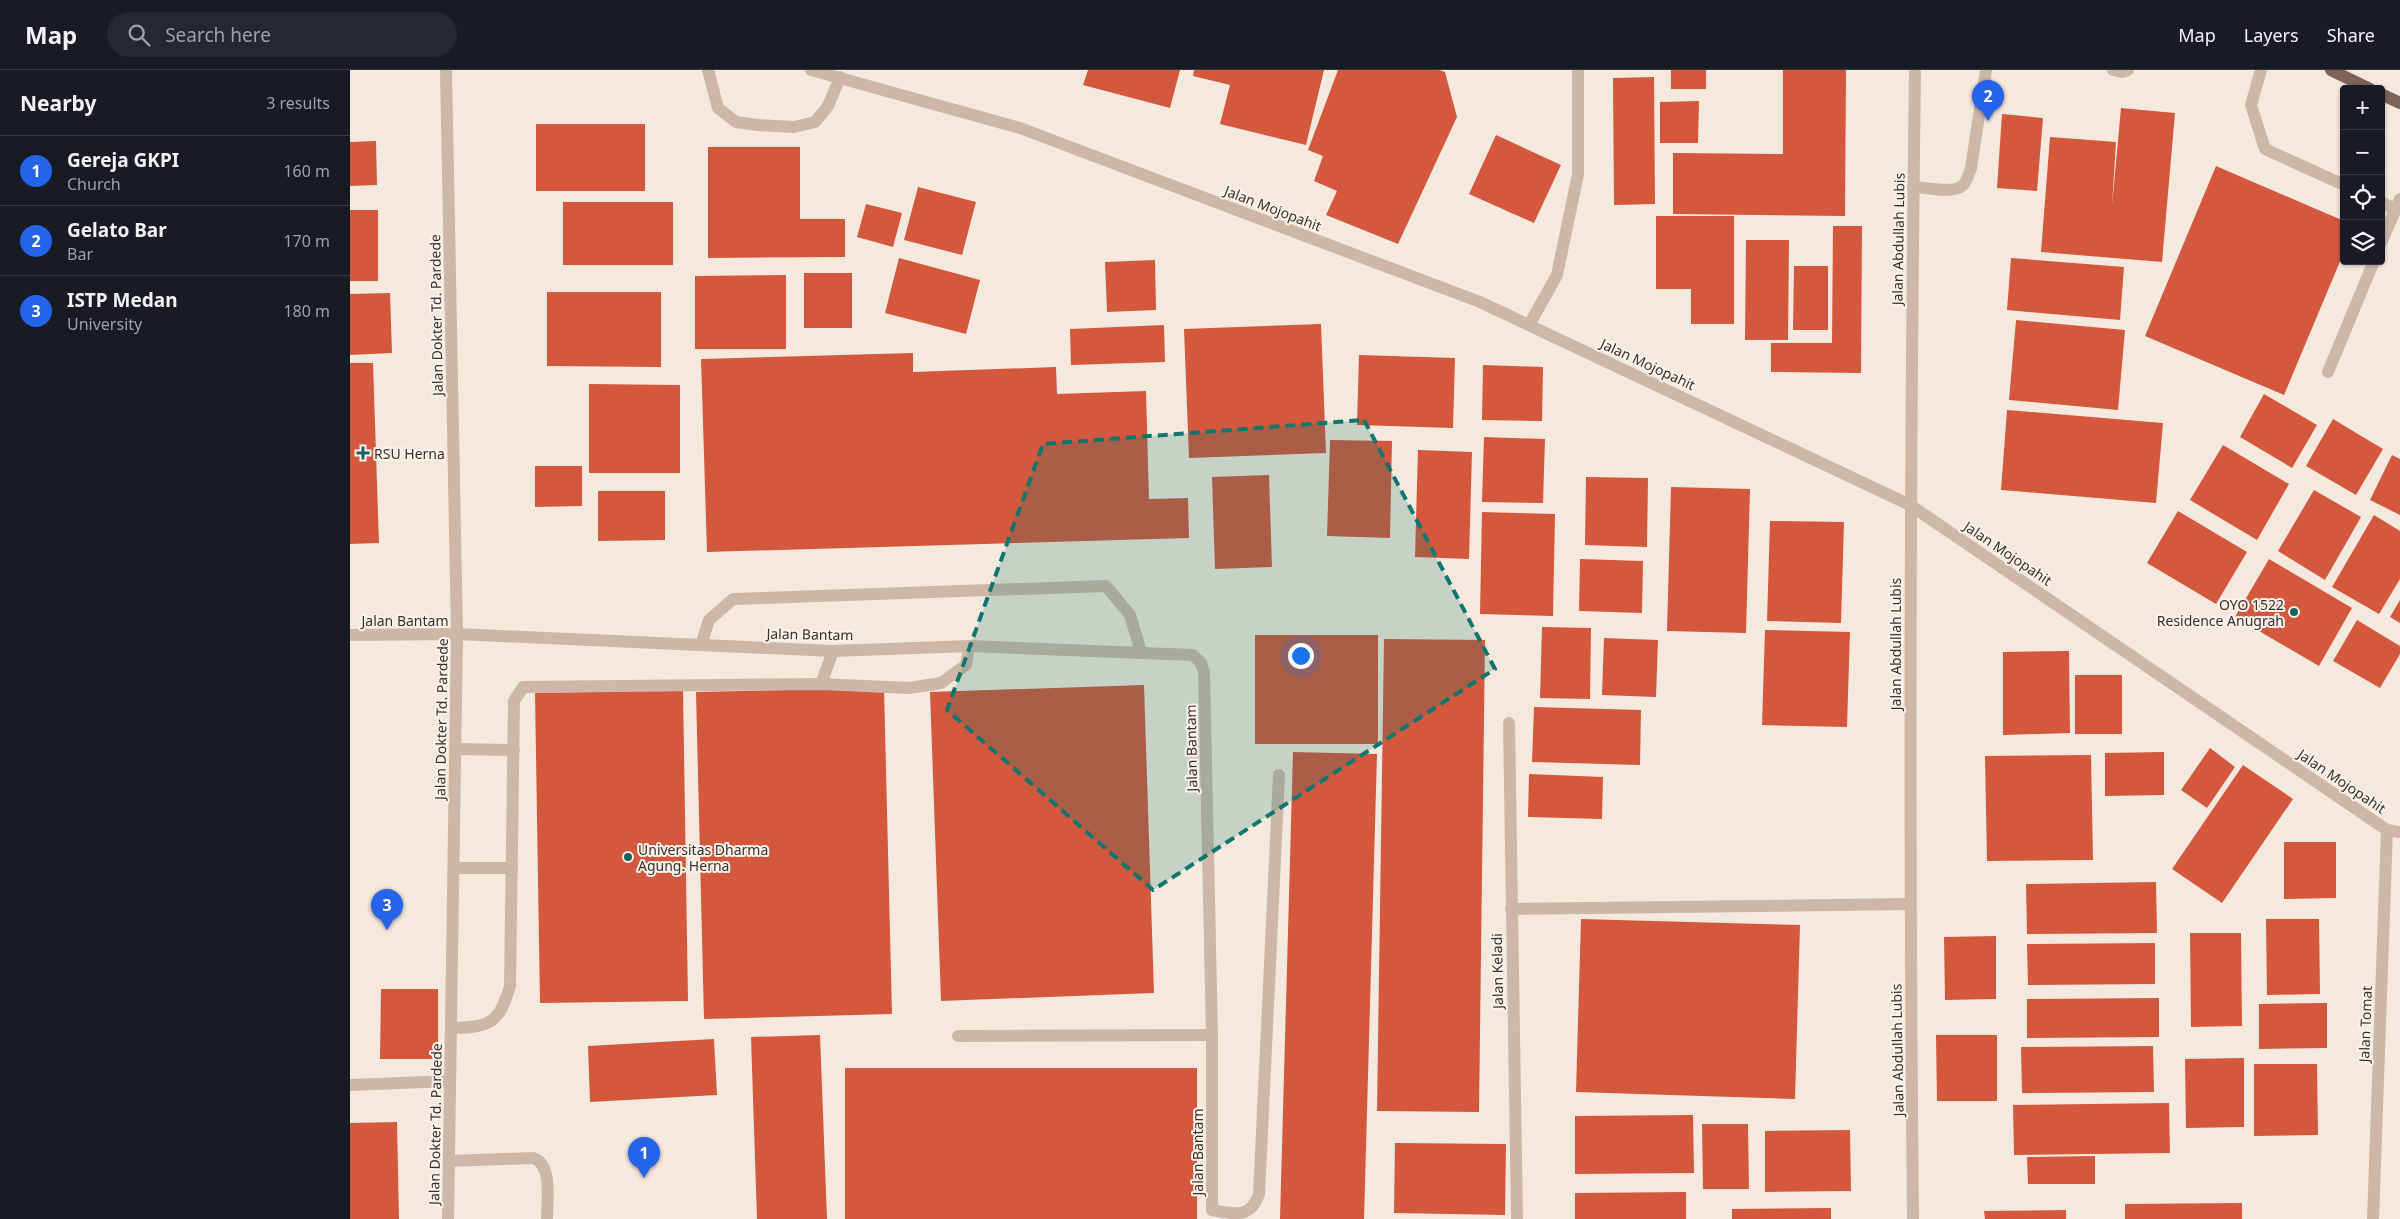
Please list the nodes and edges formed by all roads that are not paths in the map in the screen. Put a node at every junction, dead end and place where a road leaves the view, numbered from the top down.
1 (446, 70) edge
2 (708, 70) edge
3 (810, 70) edge
4 (1578, 70) edge
5 (1915, 70) edge
6 (1986, 70) edge
7 (2113, 70) edge
8 (2128, 70) edge
9 (2261, 70) edge
10 (2331, 70) edge
11 (840, 77) junction
12 (2362, 85) edge
13 (2385, 96) edge
14 (2400, 103) edge
15 (2340, 183) edge
16 (1913, 187) junction
17 (2385, 202) edge
18 (2398, 204) edge
19 (2385, 234) edge
20 (2372, 265) edge
21 (1529, 325) junction
22 (2328, 372) dead end
23 (1910, 505) junction
24 (457, 634) junction
25 (350, 635) edge
26 (702, 645) junction
27 (969, 646) junction
28 (833, 651) junction
29 (1142, 652) junction
30 (820, 684) junction
31 (1509, 723) dead end
32 (456, 749) junction
33 (514, 750) junction
34 (1279, 775) dead end
35 (2387, 830) junction
36 (2400, 832) edge
37 (455, 868) junction
38 (512, 868) junction
39 (1910, 904) junction
40 (1511, 909) junction
41 (452, 1028) junction
42 (1212, 1035) junction
43 (958, 1036) dead end
44 (450, 1081) junction
45 (350, 1085) edge
46 (449, 1161) junction
47 (1212, 1214) edge
48 (448, 1219) edge
49 (547, 1219) edge
50 (1517, 1219) edge
51 (1914, 1219) edge
52 (2373, 1219) edge

1 - 24 street, Jalan Dokter Td. Pardede
2 - 11 street
3 - 11 street, Jalan Mojopahit
4 - 21 street
5 - 16 street, Jalan Abdullah Lubis
6 - 16 street
7 - 8 street
9 - 15 street
10 - 12 main road
11 - 21 street, Jalan Mojopahit
13 - 14 main road
16 - 23 street, Jalan Abdullah Lubis
17 - 18 street
18 - 19 street
20 - 22 street
21 - 23 street, Jalan Mojopahit
23 - 35 street, Jalan Mojopahit
23 - 39 street, Jalan Abdullah Lubis
24 - 25 street, Jalan Bantam
24 - 26 street, Jalan Bantam
24 - 32 street, Jalan Dokter Td. Pardede
26 - 28 street, Jalan Bantam
26 - 29 street
27 - 28 street, Jalan Bantam
27 - 29 street, Jalan Bantam
27 - 30 street
28 - 30 street
29 - 42 street, Jalan Bantam
30 - 33 street
31 - 40 street, Jalan Keladi
32 - 33 street
32 - 37 street, Jalan Dokter Td. Pardede
33 - 38 street
34 - 47 street, Jalan Bantam
35 - 36 street, Jalan Mojopahit
35 - 52 street, Jalan Tomat
37 - 38 street
37 - 41 street, Jalan Dokter Td. Pardede
38 - 41 street
39 - 40 street
39 - 51 street, Jalan Abdullah Lubis
40 - 50 street, Jalan Keladi
41 - 44 street, Jalan Dokter Td. Pardede
42 - 43 street
42 - 47 street, Jalan Bantam
44 - 45 street
44 - 46 street, Jalan Dokter Td. Pardede
46 - 48 street, Jalan Dokter Td. Pardede
46 - 49 street

